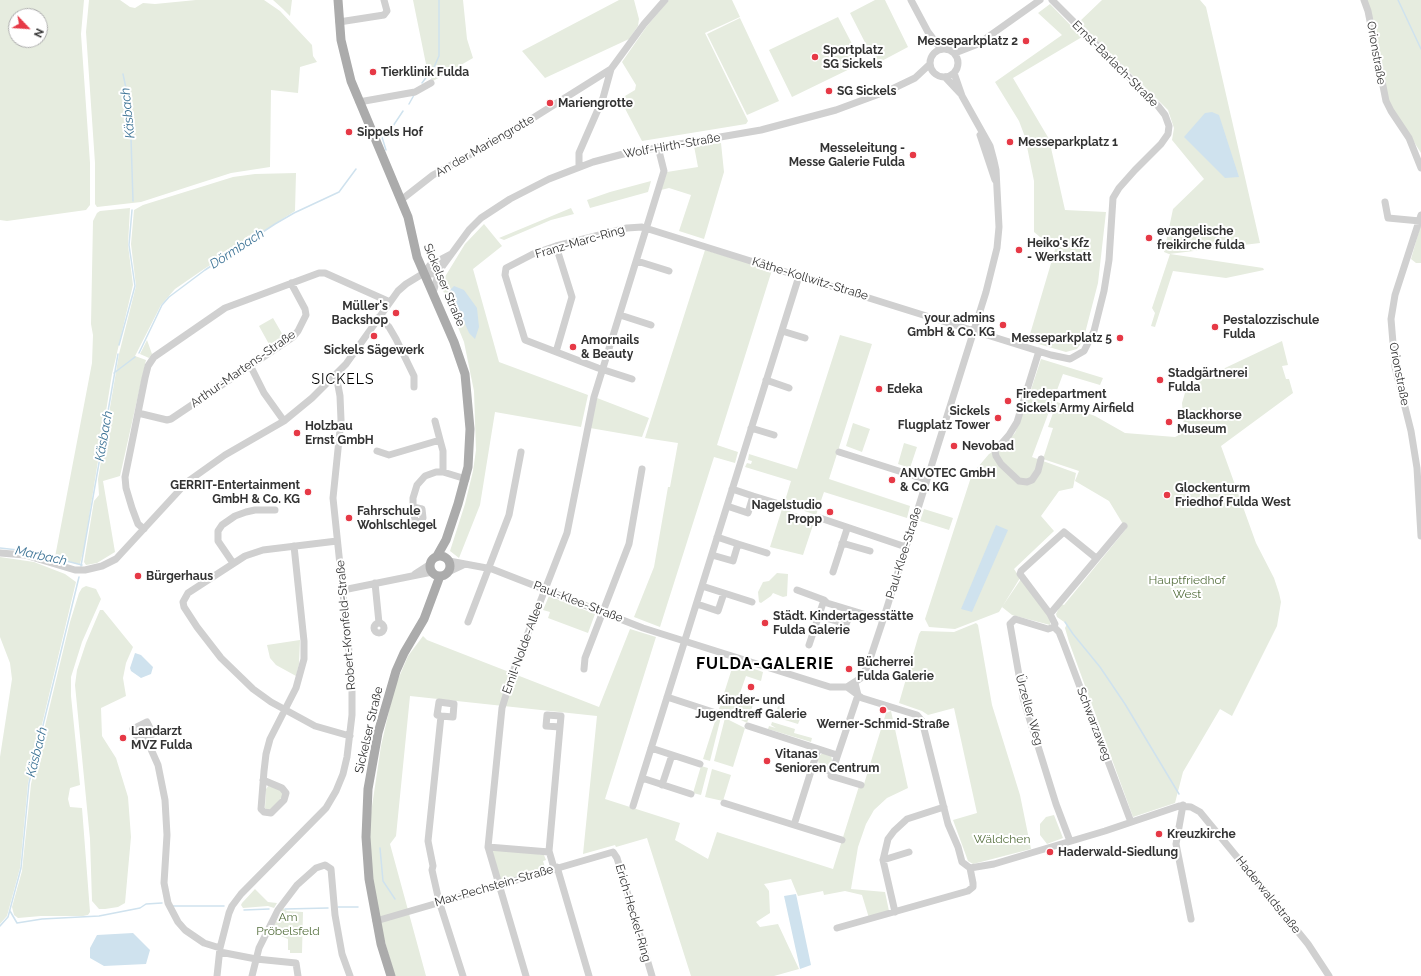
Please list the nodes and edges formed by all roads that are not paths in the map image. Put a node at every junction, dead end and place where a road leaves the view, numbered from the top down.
1 (338, 0) edge
2 (384, 0) edge
3 (665, 0) edge
4 (911, 0) edge
5 (1040, 0) edge
6 (1052, 0) edge
7 (1364, 0) edge
8 (339, 22) junction
9 (928, 32) junction
10 (973, 47) junction
11 (941, 49) junction
12 (934, 52) junction
13 (955, 53) junction
14 (958, 61) junction
15 (930, 64) junction
16 (612, 69) junction
17 (954, 73) junction
18 (936, 75) junction
19 (945, 77) junction
20 (915, 78) junction
21 (431, 83) dead end
22 (962, 96) junction
23 (359, 102) junction
24 (658, 146) junction
25 (1421, 164) edge
26 (579, 167) junction
27 (401, 200) junction
28 (1385, 202) dead end
29 (1420, 218) edge
30 (647, 228) junction
31 (556, 246) junction
32 (451, 254) junction
33 (637, 261) junction
34 (439, 271) junction
35 (669, 271) dead end
36 (424, 274) junction
37 (799, 276) junction
38 (291, 283) junction
39 (433, 293) junction
40 (390, 302) junction
41 (620, 316) junction
42 (379, 317) junction
43 (651, 325) dead end
44 (974, 330) junction
45 (782, 331) junction
46 (805, 338) dead end
47 (1039, 351) junction
48 (556, 352) junction
49 (250, 365) junction
50 (602, 370) junction
51 (336, 375) junction
52 (632, 379) dead end
53 (766, 380) junction
54 (414, 387) dead end
55 (789, 388) dead end
56 (138, 413) junction
57 (284, 420) junction
58 (435, 421) dead end
59 (751, 428) junction
60 (774, 436) dead end
61 (440, 440) junction
62 (377, 451) dead end
63 (520, 452) dead end
64 (839, 452) dead end
65 (1041, 459) dead end
66 (642, 469) dead end
67 (443, 472) junction
68 (466, 479) junction
69 (927, 480) junction
70 (732, 489) junction
71 (753, 496) junction
72 (776, 503) dead end
73 (727, 506) junction
74 (413, 507) dead end
75 (275, 510) dead end
76 (820, 518) dead end
77 (1124, 526) dead end
78 (847, 528) junction
79 (144, 529) junction
80 (1421, 536) edge
81 (717, 537) junction
82 (337, 540) junction
83 (446, 540) junction
84 (842, 543) junction
85 (738, 544) junction
86 (294, 546) junction
87 (906, 547) junction
88 (870, 551) dead end
89 (0, 553) edge
90 (767, 553) dead end
91 (712, 555) junction
92 (437, 556) junction
93 (1096, 558) junction
94 (448, 560) junction
95 (233, 563) junction
96 (463, 565) junction
97 (488, 568) junction
98 (437, 572) junction
99 (833, 572) dead end
100 (375, 584) junction
101 (702, 586) junction
102 (545, 589) junction
103 (343, 590) junction
104 (797, 590) dead end
105 (724, 593) junction
106 (824, 600) junction
107 (752, 602) dead end
108 (697, 604) junction
109 (602, 612) junction
110 (1050, 614) junction
111 (819, 616) junction
112 (883, 620) junction
113 (468, 622) dead end
114 (847, 622) dead end
115 (379, 623) dead end
116 (1054, 627) junction
117 (685, 641) junction
118 (809, 645) dead end
119 (584, 669) dead end
120 (854, 683) junction
121 (847, 687) junction
122 (858, 695) junction
123 (667, 697) junction
124 (284, 710) junction
125 (716, 712) dead end
126 (440, 716) dead end
127 (748, 726) dead end
128 (560, 727) dead end
129 (350, 736) junction
130 (146, 738) dead end
131 (651, 748) junction
132 (818, 749) junction
133 (672, 755) junction
134 (837, 755) junction
135 (700, 764) dead end
136 (813, 766) junction
137 (832, 772) junction
138 (642, 778) junction
139 (263, 780) junction
140 (662, 785) junction
141 (860, 785) dead end
142 (691, 794) dead end
143 (724, 803) dead end
144 (633, 806) dead end
145 (1182, 806) junction
146 (944, 807) junction
147 (1131, 822) junction
148 (794, 825) junction
149 (842, 840) dead end
150 (1070, 841) junction
151 (488, 847) junction
152 (549, 852) junction
153 (613, 852) joint
154 (908, 852) dead end
155 (883, 860) junction
156 (555, 868) junction
157 (970, 868) junction
158 (499, 885) junction
159 (439, 901) junction
160 (895, 912) junction
161 (1191, 918) dead end
162 (376, 921) junction
163 (837, 928) dead end
164 (220, 950) junction
165 (256, 959) junction
166 (217, 976) edge
167 (252, 976) edge
168 (298, 976) edge
169 (350, 976) edge
170 (391, 976) edge
171 (463, 976) edge
172 (526, 976) edge
173 (589, 976) edge
174 (652, 976) edge
175 (1329, 976) edge

1 - 8 main road, Sickelser Straße
2 - 8 street
3 - 16 street
4 - 9 street
5 - 10 street
6 - 47 street, Ernst-Barlach-Straße
7 - 25 street, Orionstraße
8 - 23 main road, Sickelser Straße
9 - 11 street
9 - 12 street
10 - 13 street
10 - 14 street
11 - 12 street
11 - 13 street
12 - 15 street
13 - 14 street
14 - 17 street
15 - 18 street
15 - 20 street, Wolf-Hirth-Straße
16 - 26 street
16 - 27 street, An der Mariengrotte
17 - 19 street
17 - 22 street, Paul-Klee-Straße
18 - 19 street
18 - 20 street, Wolf-Hirth-Straße
19 - 22 street, Paul-Klee-Straße
20 - 24 street, Wolf-Hirth-Straße
21 - 23 street
22 - 44 street, Paul-Klee-Straße
23 - 27 main road, Sickelser Straße
24 - 26 street, Wolf-Hirth-Straße
24 - 30 street, Emil-Nolde-Allee
26 - 32 street, Wolf-Hirth-Straße
27 - 36 main road, Sickelser Straße
28 - 29 street
29 - 80 street, Orionstraße
30 - 31 street, Franz-Marc-Ring
30 - 33 street, Emil-Nolde-Allee
30 - 37 street, Käthe-Kollwitz-Straße
31 - 48 street
31 - 48 street, Franz-Marc-Ring
32 - 34 street, Wolf-Hirth-Straße
32 - 36 street, Wolf-Hirth-Straße
33 - 35 street
33 - 41 street, Emil-Nolde-Allee
34 - 36 street
34 - 39 street, Wolf-Hirth-Straße
36 - 39 main road, Sickelser Straße
36 - 40 street
37 - 44 street, Käthe-Kollwitz-Straße
37 - 45 street
38 - 40 street
38 - 49 street, Arthur-Martens-Straße
38 - 56 street
39 - 68 main road, Sickelser Straße
40 - 42 street
41 - 43 street
41 - 50 street, Emil-Nolde-Allee
42 - 51 street
42 - 54 street
44 - 47 street, Ernst-Barlach-Straße
44 - 69 street, Paul-Klee-Straße
45 - 46 street
45 - 53 street
47 - 65 street
48 - 50 street, Franz-Marc-Ring
49 - 56 street, Arthur-Martens-Straße
49 - 57 street
50 - 52 street
50 - 102 street, Emil-Nolde-Allee
51 - 57 street
51 - 82 street, Robert-Kronfeld-Straße
53 - 55 street
53 - 59 street
56 - 79 street
57 - 79 street
58 - 61 street
59 - 60 street
59 - 70 street
61 - 62 street
61 - 67 street
63 - 97 street
64 - 69 street
66 - 109 street
67 - 68 street
67 - 74 street
68 - 83 main road, Sickelser Straße
69 - 87 street, Paul-Klee-Straße
70 - 71 street
70 - 73 street
71 - 72 street
71 - 73 street
73 - 81 street
75 - 95 street
76 - 78 street
77 - 93 street
78 - 84 street
78 - 87 street
79 - 89 street
81 - 85 street
81 - 91 street
82 - 86 street
82 - 103 street, Robert-Kronfeld-Straße
83 - 92 main road, Sickelser Straße
83 - 94 main road, Sickelser Straße
84 - 88 street
84 - 99 street
85 - 90 street
85 - 91 street
86 - 95 street
86 - 124 street
87 - 112 street, Paul-Klee-Straße
91 - 101 street
92 - 94 main road
92 - 98 main road, Sickelser Straße
93 - 110 street
93 - 110 street, Schwarzaweg
94 - 96 street, Paul-Klee-Straße
94 - 98 main road, Sickelser Straße
95 - 124 street
96 - 97 street, Paul-Klee-Straße
96 - 98 street
97 - 102 street, Paul-Klee-Straße
97 - 113 street
98 - 100 street
98 - 162 main road, Sickelser Straße
100 - 103 street
100 - 115 street
101 - 105 street
101 - 108 street
102 - 109 street, Paul-Klee-Straße
102 - 151 street, Emil-Nolde-Allee
103 - 129 street, Robert-Kronfeld-Straße
104 - 106 street
105 - 107 street
105 - 108 street
106 - 111 street
106 - 112 street
108 - 117 street
109 - 117 street, Paul-Klee-Straße
109 - 119 street
110 - 116 street, Schwarzaweg
111 - 114 street
111 - 118 street
112 - 120 street, Paul-Klee-Straße
116 - 147 street, Schwarzaweg
116 - 150 street, Ürzeller Weg
117 - 121 street, Paul-Klee-Straße
117 - 123 street
120 - 121 street, Paul-Klee-Straße
120 - 122 street
121 - 122 street
122 - 134 street
122 - 146 street
123 - 125 street
123 - 131 street
124 - 129 street
124 - 139 street
126 - 159 street
127 - 132 street
128 - 152 street
129 - 164 street, Robert-Kronfeld-Straße
130 - 164 street
131 - 133 street
131 - 138 street
132 - 134 street
132 - 136 street
133 - 135 street
133 - 140 street
134 - 137 street
136 - 137 street
136 - 148 street
137 - 141 street
138 - 140 street
138 - 144 street
139 - 139 street
140 - 142 street
143 - 148 street
145 - 147 street
145 - 161 street
145 - 175 street, Haderwaldstraße
146 - 155 street
146 - 157 street
147 - 150 street
148 - 149 street
150 - 157 street
151 - 152 street
151 - 158 street, Emil-Nolde-Allee
152 - 156 street
153 - 156 street, Max-Pechstein-Straße
153 - 174 street, Erich-Heckel-Ring
154 - 155 street
155 - 160 street
156 - 158 street, Max-Pechstein-Straße
156 - 173 street
157 - 160 street
158 - 159 street, Max-Pechstein-Straße
158 - 172 street
159 - 162 street, Max-Pechstein-Straße
159 - 171 street
160 - 163 street
162 - 170 main road, Sickelser Straße
164 - 165 street
164 - 166 street, Robert-Kronfeld-Straße
165 - 167 street
165 - 168 street
165 - 169 street

